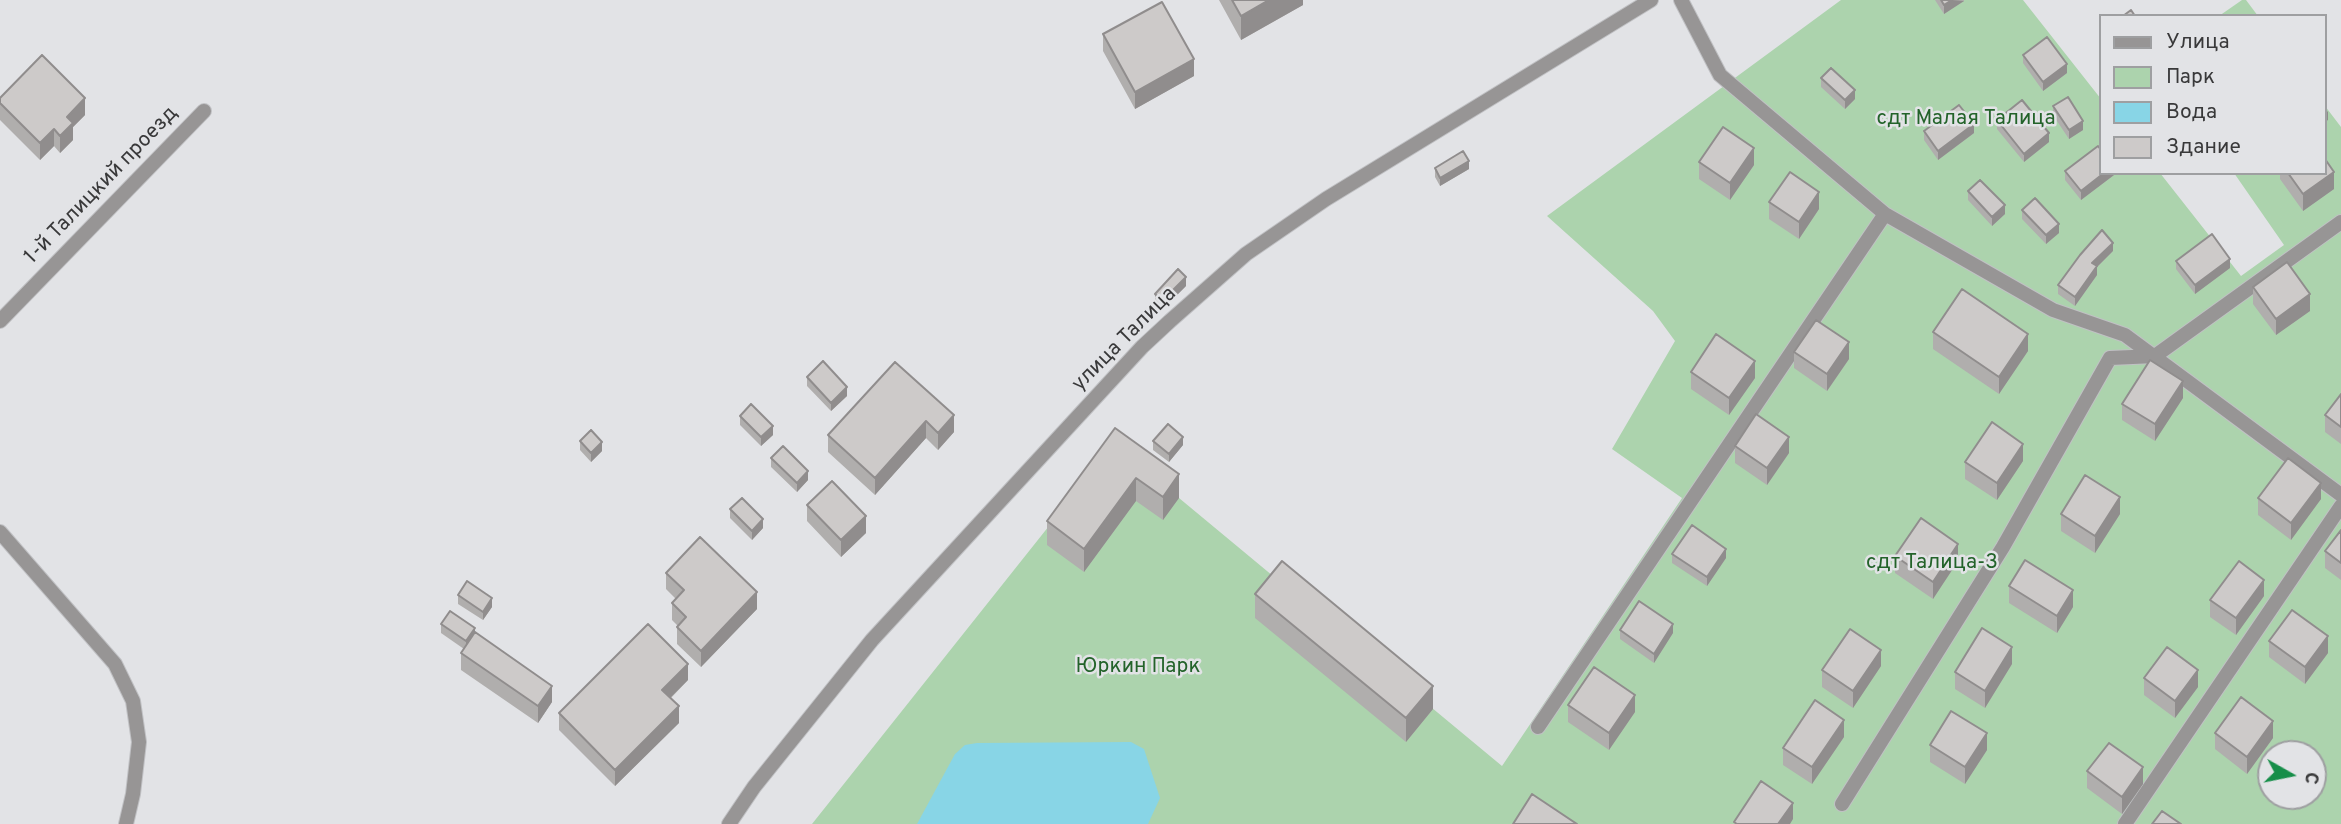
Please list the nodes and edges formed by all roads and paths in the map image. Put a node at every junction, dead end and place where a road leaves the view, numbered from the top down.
1 (1651, 0) edge
2 (1681, 0) edge
3 (204, 111) dead end
4 (1885, 214) junction
5 (2341, 222) edge
6 (0, 321) edge
7 (2155, 356) junction
8 (2341, 495) edge
9 (2341, 506) edge
10 (0, 532) edge
11 (1538, 727) dead end
12 (1842, 804) dead end
13 (126, 824) edge
14 (729, 824) edge
15 (2125, 824) edge

1 - 14 street, улица Талица
2 - 4 street
3 - 6 street, 1-й Талицкий проезд
4 - 7 street
4 - 11 street
5 - 7 street
7 - 8 street
7 - 12 street
9 - 15 street
10 - 13 street

